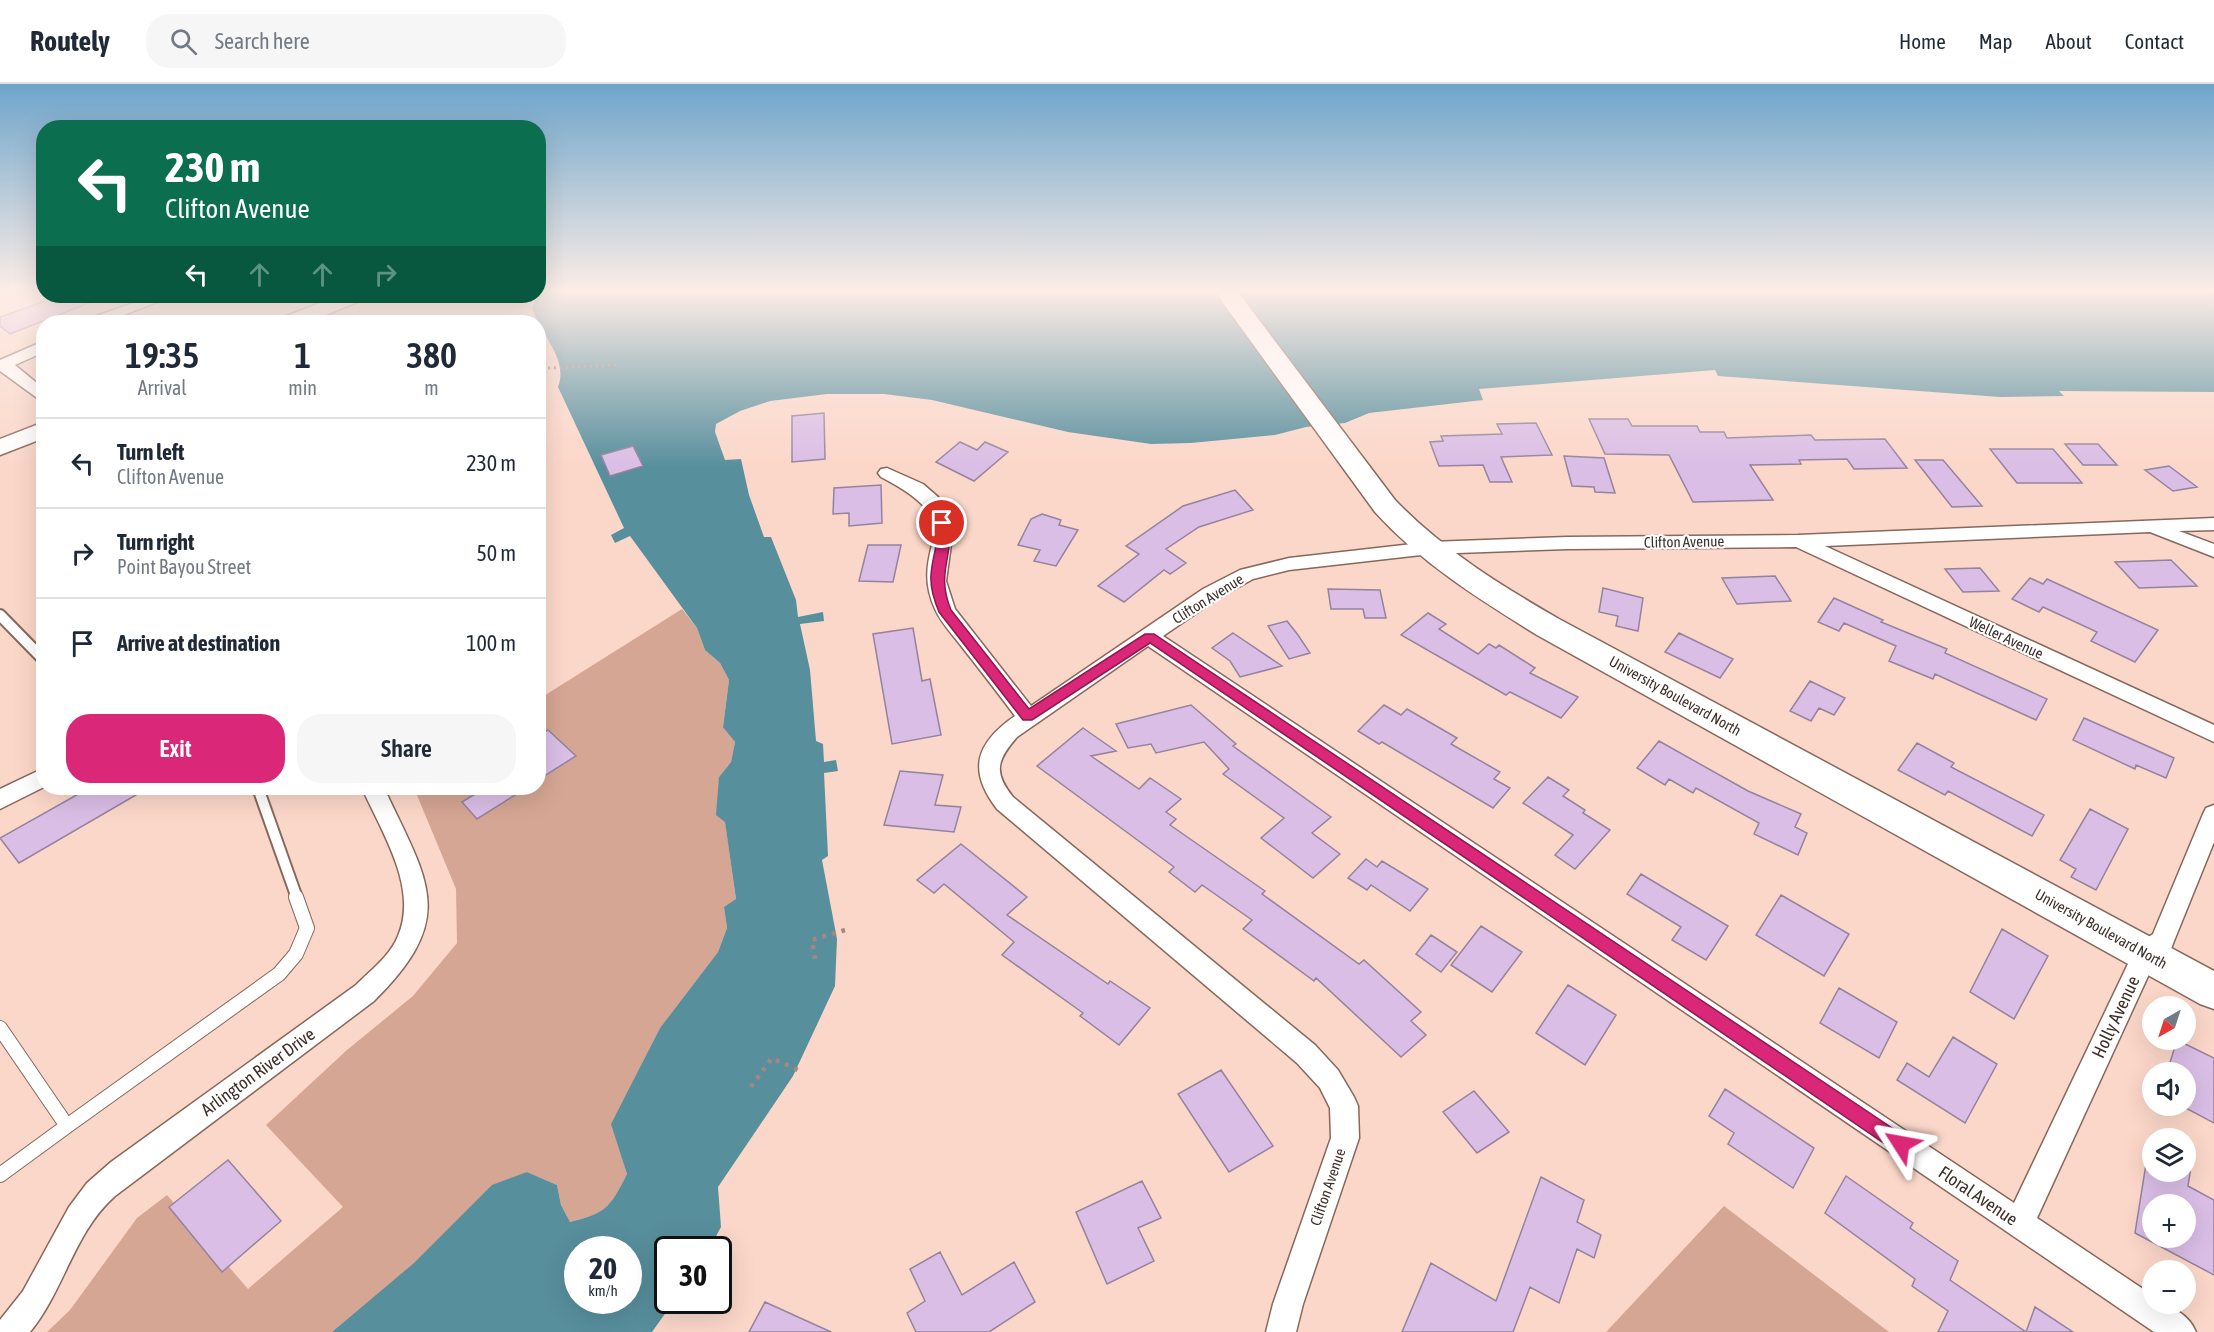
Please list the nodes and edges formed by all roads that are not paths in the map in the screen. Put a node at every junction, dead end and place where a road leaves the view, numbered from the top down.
1 (33, 350) edge
2 (1269, 350) edge
3 (3, 365) edge
4 (36, 392) edge
5 (36, 432) edge
6 (0, 448) edge
7 (887, 474) dead end
8 (2214, 525) edge
9 (2146, 526) junction
10 (1798, 541) junction
11 (1430, 549) junction
12 (2214, 551) edge
13 (0, 615) edge
14 (1150, 637) junction
15 (36, 652) edge
16 (1028, 717) junction
17 (2214, 734) edge
18 (36, 780) edge
19 (260, 795) edge
20 (376, 795) edge
21 (0, 800) edge
22 (2214, 814) edge
23 (2146, 953) junction
24 (2214, 991) edge
25 (0, 1028) edge
26 (67, 1126) junction
27 (0, 1175) edge
28 (2019, 1224) junction
29 (10, 1332) edge
30 (1281, 1332) edge
31 (2181, 1332) edge

1 - 3 street
2 - 11 main road, University Boulevard North
3 - 4 street
5 - 6 main road
7 - 16 street
8 - 9 street, Clifton Avenue
9 - 10 street, Clifton Avenue
9 - 12 street
10 - 11 street, Clifton Avenue
10 - 17 street, Weller Avenue
11 - 14 street, Clifton Avenue
11 - 23 main road, University Boulevard North
13 - 15 lane
14 - 16 street, Clifton Avenue
14 - 28 street, Floral Avenue
16 - 30 street, Clifton Avenue
18 - 21 street
19 - 26 lane
20 - 29 street, Arlington River Drive
22 - 23 street, Holly Avenue
23 - 24 main road, University Boulevard North
23 - 28 street, Holly Avenue
25 - 26 lane
26 - 27 lane
28 - 31 street, Floral Avenue

